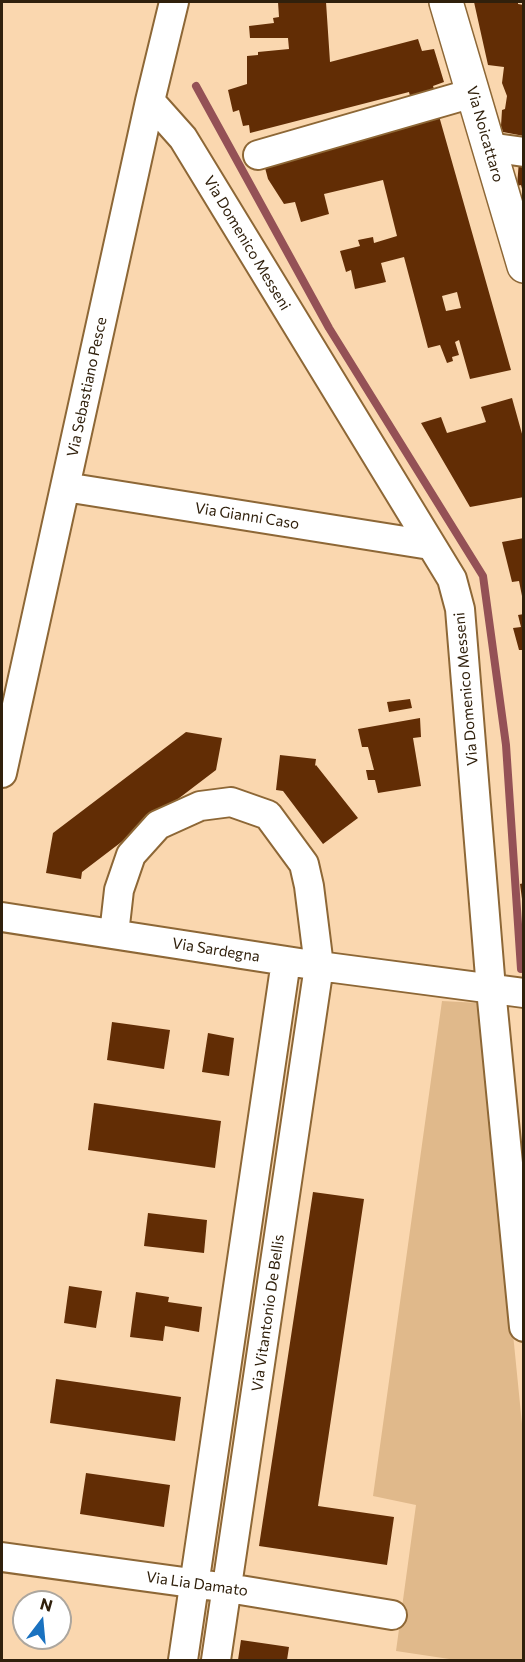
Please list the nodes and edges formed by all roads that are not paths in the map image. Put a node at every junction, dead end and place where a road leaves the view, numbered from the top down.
1 (174, 2) edge
2 (446, 2) edge
3 (473, 93) junction
4 (150, 101) junction
5 (488, 147) junction
6 (524, 152) edge
7 (258, 155) dead end
8 (522, 253) edge
9 (65, 487) junction
10 (430, 545) junction
11 (2, 773) edge
12 (2, 917) edge
13 (114, 934) junction
14 (286, 961) junction
15 (318, 966) junction
16 (491, 989) junction
17 (524, 993) edge
18 (524, 1327) edge
19 (2, 1557) edge
20 (194, 1584) junction
21 (228, 1588) junction
22 (392, 1615) dead end
23 (183, 1660) edge
24 (216, 1660) edge

1 - 4 street, Via Sebastiano Pesce
2 - 3 street, Via Noicattaro
3 - 5 street, Via Noicattaro
3 - 7 street
4 - 9 street, Via Sebastiano Pesce
4 - 10 street, Via Domenico Messeni
5 - 6 street
5 - 8 street, Via Noicattaro
9 - 10 street, Via Gianni Caso
9 - 11 street, Via Sebastiano Pesce
10 - 16 street, Via Domenico Messeni
12 - 13 street, Via Sardegna
13 - 14 street, Via Sardegna
13 - 15 street
14 - 15 street, Via Sardegna
14 - 20 street
15 - 16 street, Via Sardegna
15 - 21 street, Via Vitantonio De Bellis
16 - 17 street, Via Sardegna
16 - 18 street, Via Domenico Messeni
19 - 20 street, Via Lia Damato
20 - 21 street, Via Lia Damato
20 - 23 street
21 - 22 street, Via Lia Damato
21 - 24 street, Via Vitantonio De Bellis

